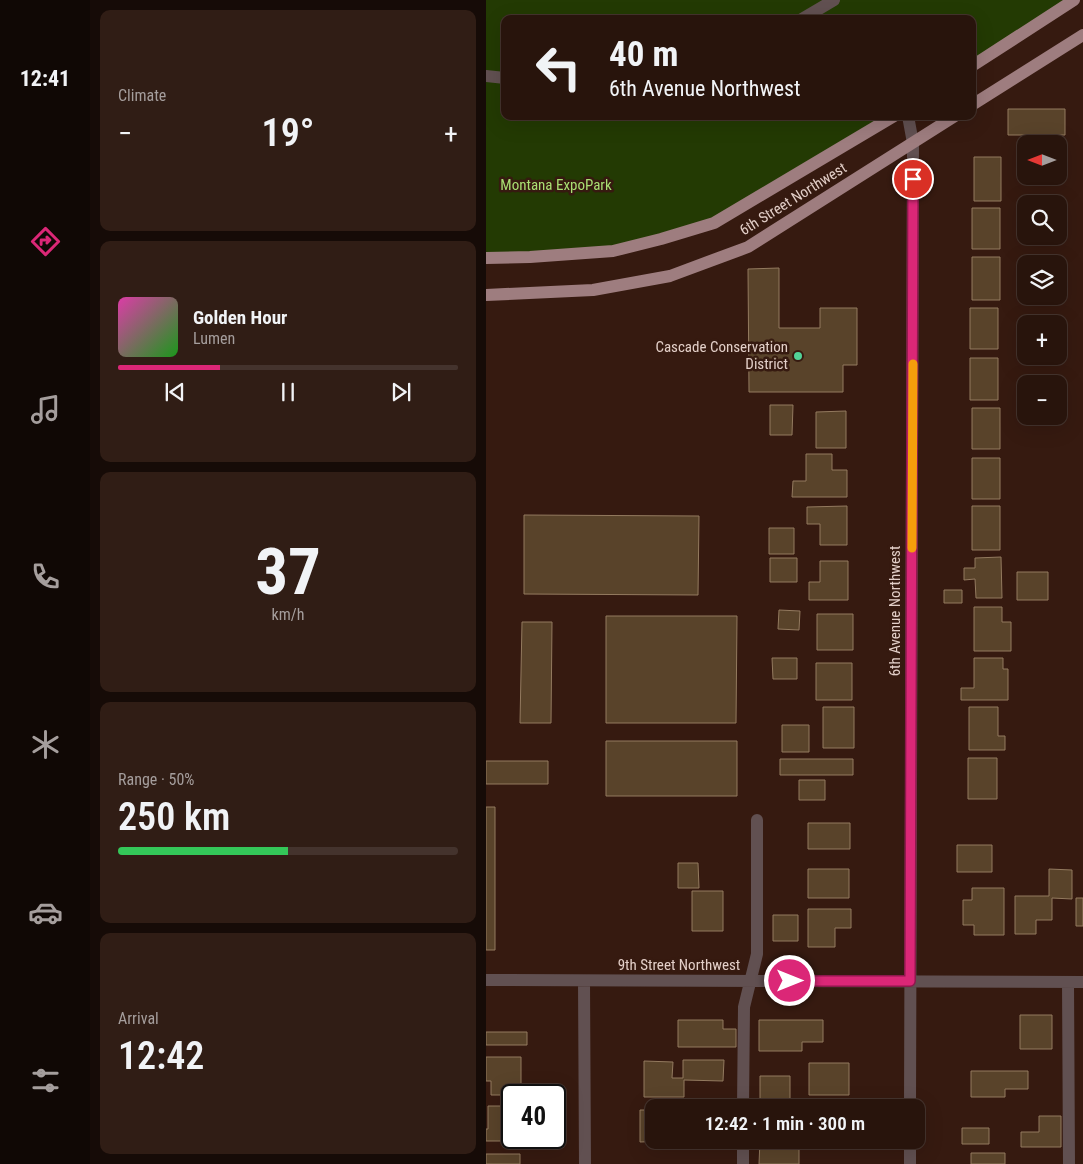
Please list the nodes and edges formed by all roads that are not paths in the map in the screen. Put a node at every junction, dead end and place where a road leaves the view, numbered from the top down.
1 (834, 0) edge
2 (1074, 0) edge
3 (809, 15) edge
4 (1083, 35) edge
5 (976, 63) edge
6 (486, 76) edge
7 (501, 78) edge
8 (976, 103) edge
9 (887, 120) edge
10 (909, 120) edge
11 (949, 120) edge
12 (914, 143) junction
13 (486, 258) edge
14 (486, 295) edge
15 (757, 820) dead end
16 (486, 980) edge
17 (584, 981) junction
18 (750, 981) junction
19 (910, 981) junction
20 (1068, 982) junction
21 (1083, 982) edge
22 (743, 1099) edge
23 (910, 1099) edge
24 (743, 1149) edge
25 (910, 1149) edge
26 (585, 1164) edge
27 (742, 1164) edge
28 (910, 1164) edge
29 (1069, 1164) edge

1 - 3 street
2 - 5 main road
4 - 8 main road
6 - 7 street
9 - 13 main road, 6th Street Northwest
10 - 12 street, 6th Avenue Northwest
11 - 12 main road, 6th Street Northwest
12 - 14 main road, 6th Street Northwest
12 - 19 street, 6th Avenue Northwest
15 - 18 street
16 - 17 street, 9th Street Northwest
17 - 18 street, 9th Street Northwest
17 - 26 street
18 - 19 street, 9th Street Northwest
18 - 22 street
19 - 20 street, 9th Street Northwest
19 - 23 street, 6th Avenue Northwest
20 - 21 street, 9th Street Northwest
20 - 29 street
24 - 27 street
25 - 28 street

